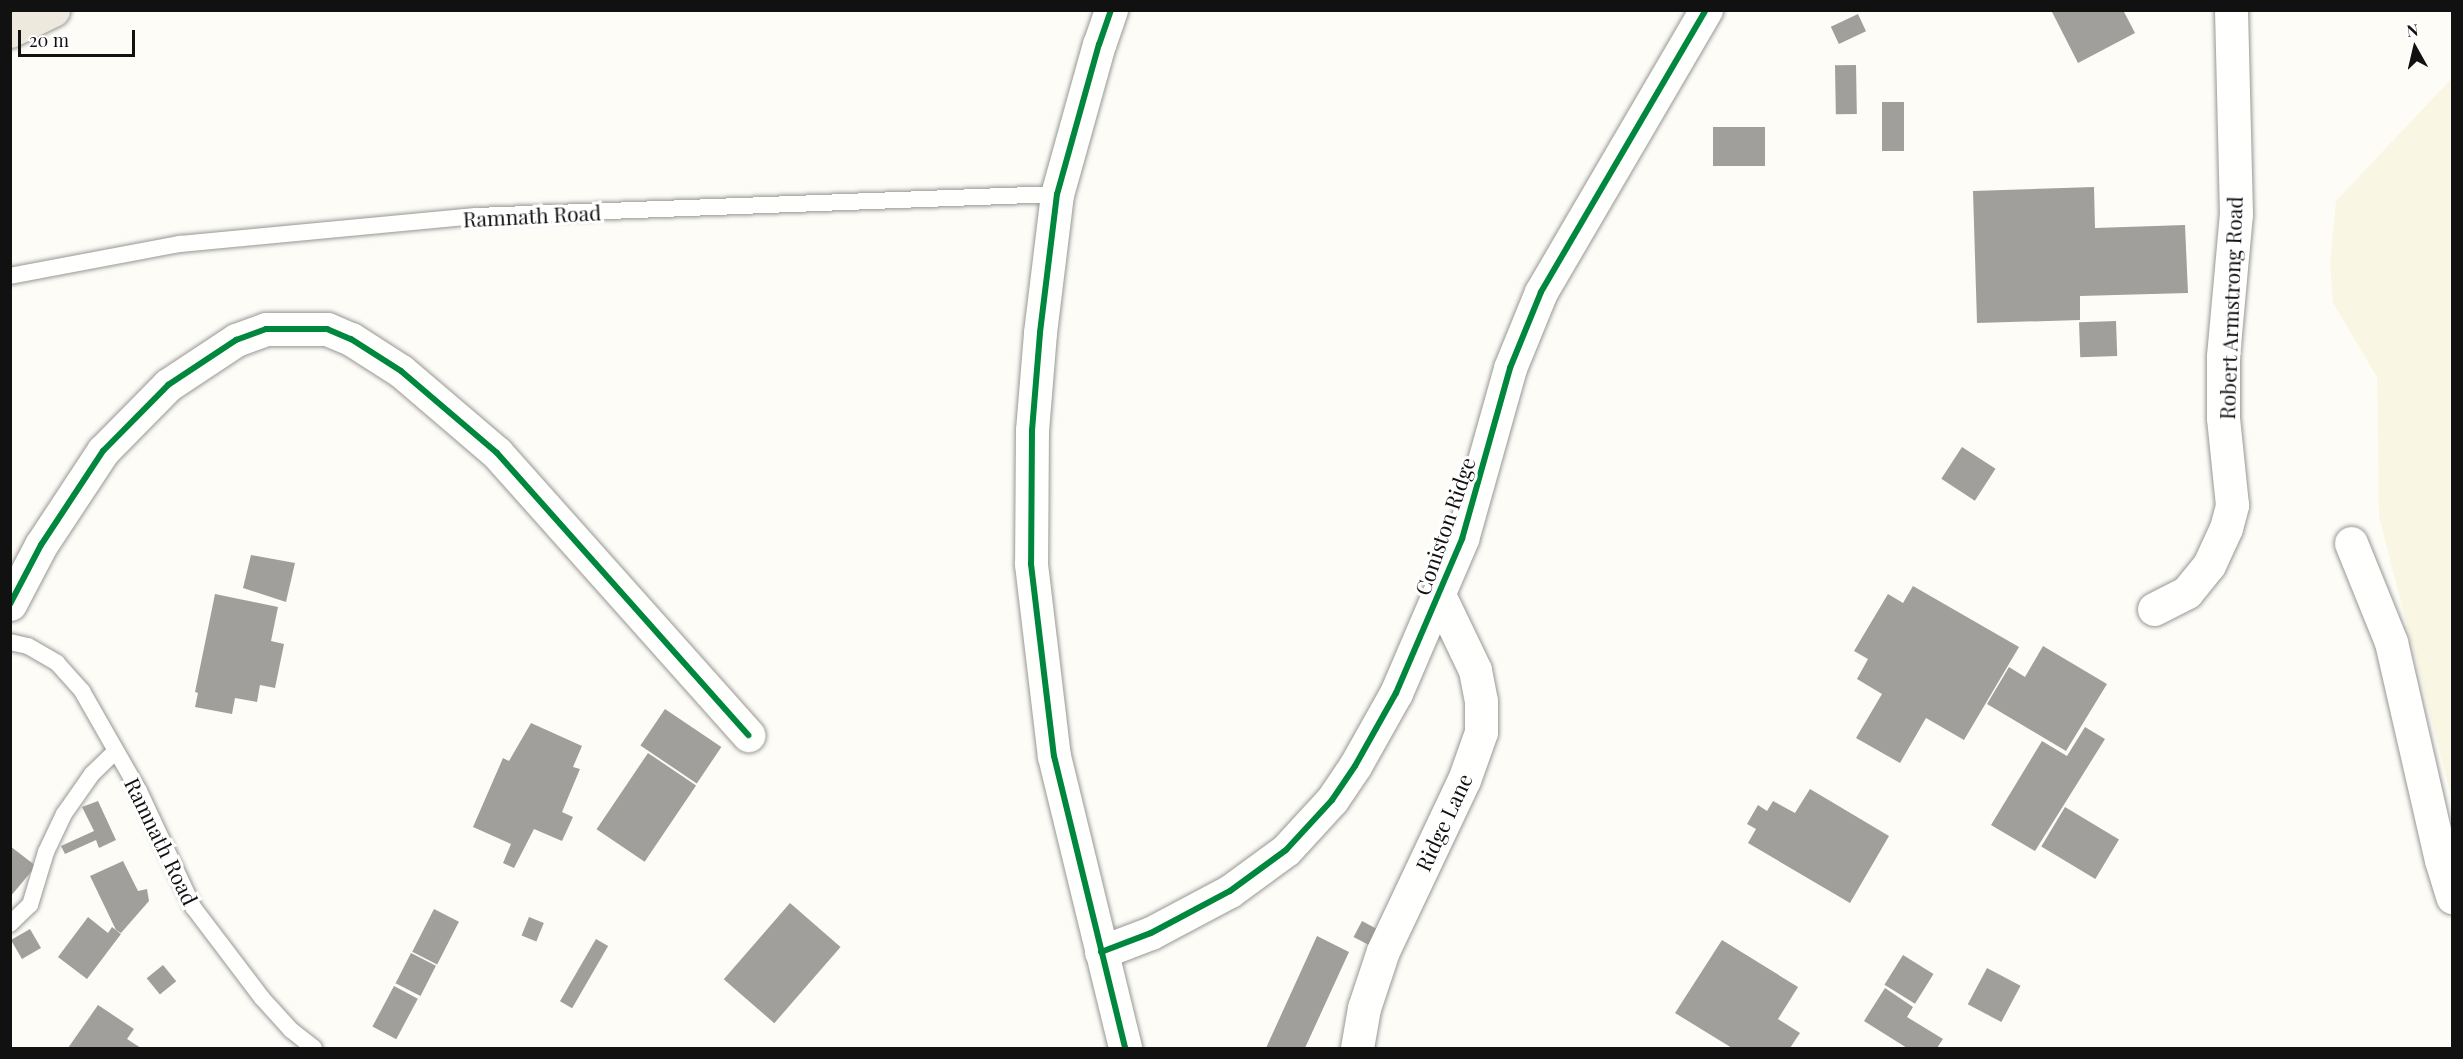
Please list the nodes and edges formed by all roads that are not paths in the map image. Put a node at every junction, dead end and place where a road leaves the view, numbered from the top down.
1 (53, 10) edge
2 (1111, 10) edge
3 (1706, 10) edge
4 (2231, 10) edge
5 (10, 31) edge
6 (1058, 195) junction
7 (10, 276) edge
8 (2350, 543) dead end
9 (1439, 595) junction
10 (10, 604) edge
11 (2154, 609) dead end
12 (10, 642) edge
13 (748, 735) dead end
14 (116, 751) junction
15 (2452, 897) edge
16 (10, 924) edge
17 (1101, 952) junction
18 (314, 1048) edge
19 (1125, 1048) edge
20 (1357, 1048) edge

1 - 5 main road
2 - 6 street
3 - 9 street, Coniston Ridge
4 - 11 street, Robert Armstrong Road
6 - 7 lane, Ramnath Road
6 - 17 street
8 - 15 street
9 - 17 street, Coniston Ridge
9 - 20 street, Ridge Lane
10 - 13 street
12 - 14 lane, Ramnath Road
14 - 16 lane
14 - 18 lane, Ramnath Road
17 - 19 street

